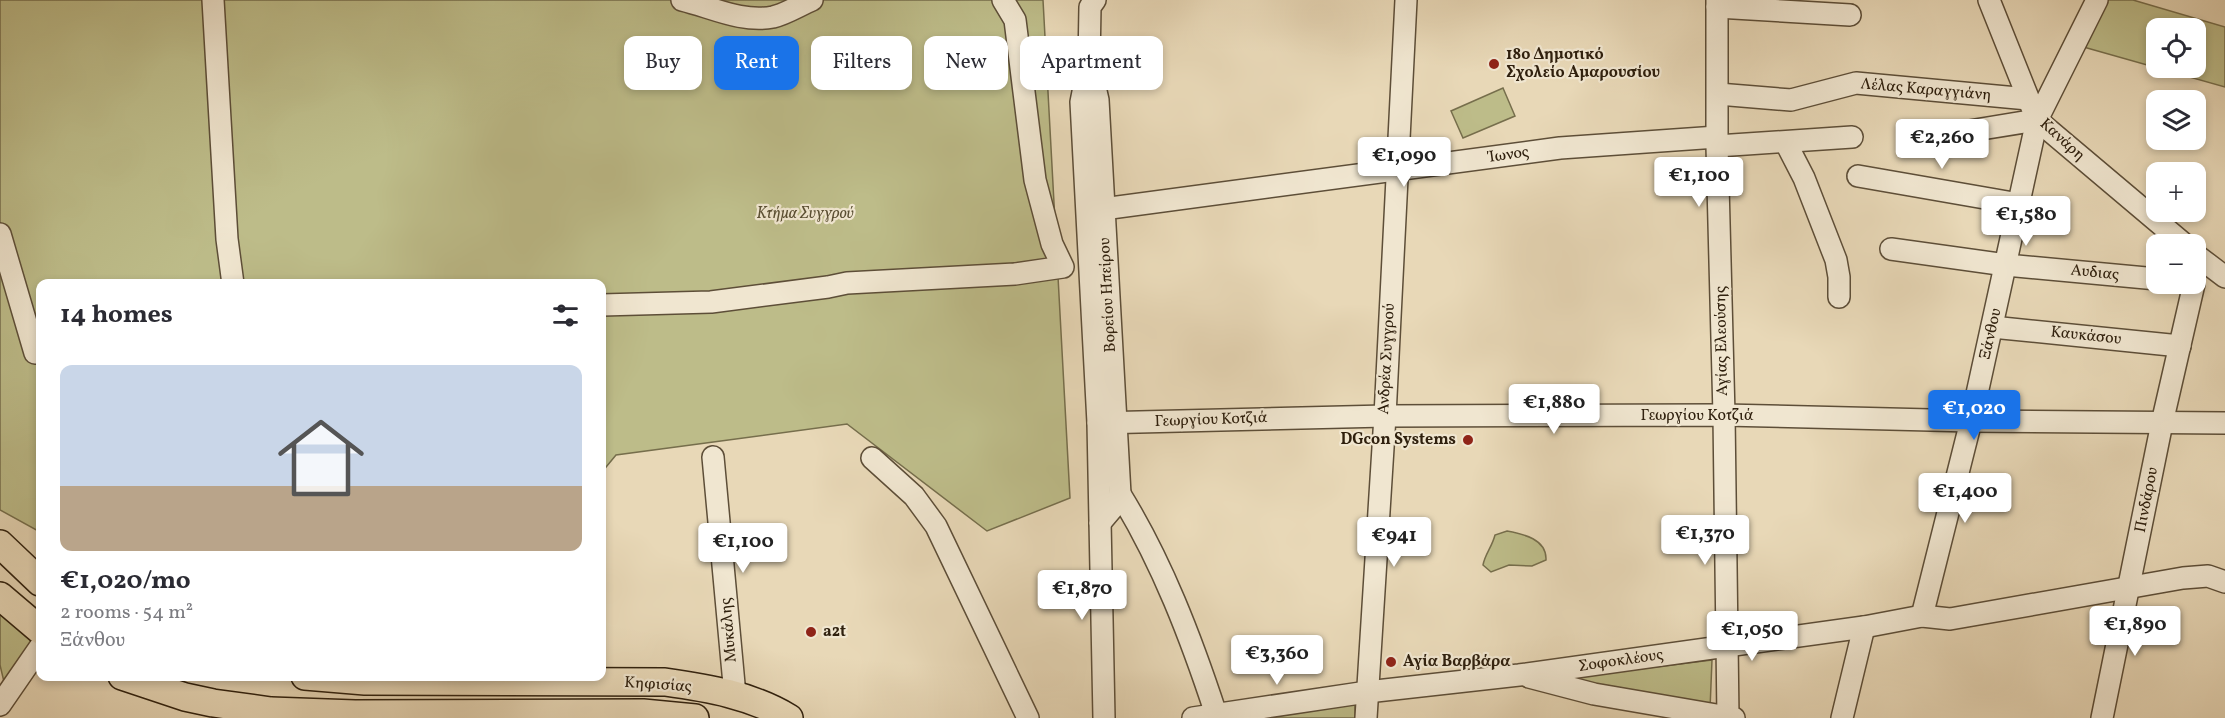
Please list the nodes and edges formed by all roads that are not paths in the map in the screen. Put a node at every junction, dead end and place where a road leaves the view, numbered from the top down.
1 (213, 0) edge
2 (682, 0) edge
3 (812, 0) edge
4 (1002, 0) edge
5 (1094, 0) edge
6 (1406, 0) edge
7 (1989, 0) edge
8 (2097, 0) edge
9 (1717, 4) edge
10 (1850, 15) dead end
11 (1718, 94) junction
12 (2028, 99) junction
13 (2037, 120) junction
14 (1929, 131) dead end
15 (1852, 137) dead end
16 (1717, 142) junction
17 (1786, 143) junction
18 (1398, 169) junction
19 (1858, 176) dead end
20 (2019, 204) junction
21 (1096, 210) junction
22 (0, 234) edge
23 (2172, 234) edge
24 (1891, 249) dead end
25 (2006, 265) junction
26 (2206, 268) edge
27 (2225, 277) edge
28 (2146, 278) edge
29 (232, 279) edge
30 (2192, 294) edge
31 (1839, 297) dead end
32 (606, 305) edge
33 (1992, 327) junction
34 (2180, 346) junction
35 (36, 347) edge
36 (1724, 415) junction
37 (1384, 416) junction
38 (1971, 422) junction
39 (1106, 423) junction
40 (2162, 423) junction
41 (2225, 423) edge
42 (713, 457) dead end
43 (872, 458) dead end
44 (1120, 494) junction
45 (1100, 523) junction
46 (0, 544) edge
47 (36, 578) edge
48 (2225, 582) edge
49 (2130, 589) junction
50 (0, 596) edge
51 (1922, 616) junction
52 (36, 627) edge
53 (1864, 627) junction
54 (1725, 646) junction
55 (36, 653) edge
56 (1519, 675) junction
57 (134, 681) edge
58 (365, 681) edge
59 (1367, 692) junction
60 (735, 695) junction
61 (0, 706) edge
62 (198, 709) edge
63 (1216, 714) junction
64 (434, 716) edge
65 (585, 716) edge
66 (653, 716) edge
67 (1730, 717) edge
68 (3, 718) edge
69 (696, 718) edge
70 (789, 718) edge
71 (1028, 718) edge
72 (1104, 718) edge
73 (1193, 718) edge
74 (1366, 718) edge
75 (1842, 718) edge
76 (2102, 718) edge

1 - 29 street
2 - 3 street
4 - 32 street
5 - 21 street, Βορείου Ηπείρου
6 - 18 street, Ανδρέα Συγγρού
7 - 12 street, Κανάρη
8 - 13 street, Ξάνθου
9 - 10 street
9 - 11 street, Αγίας Ελεούσης
11 - 12 street, Λέλας Καραγγιάνη
11 - 16 street, Αγίας Ελεούσης
12 - 13 street, Κανάρη
13 - 14 street
13 - 20 street, Ξάνθου
13 - 23 street, Κανάρη
15 - 17 street, Ίωνος
16 - 17 street, Ίωνος
16 - 18 street, Ίωνος
16 - 36 street, Αγίας Ελεούσης
17 - 31 street
18 - 21 street, Ίωνος
18 - 37 street, Ανδρέα Συγγρού
19 - 20 street
20 - 25 street, Ξάνθου
21 - 39 street, Βορείου Ηπείρου
22 - 35 street
24 - 25 street, Αυδιας
25 - 28 street, Αυδιας
25 - 33 street, Ξάνθου
26 - 27 street
30 - 34 street, Πινδάρου
33 - 34 street, Καυκάσου
33 - 38 street, Ξάνθου
34 - 40 street, Πινδάρου
36 - 37 street, Γεωργίου Κοτζιά
36 - 38 street, Γεωργίου Κοτζιά
36 - 54 street, Αγίας Ελεούσης
37 - 39 street, Γεωργίου Κοτζιά
37 - 59 street, Ανδρέα Συγγρού
38 - 40 street, Γεωργίου Κοτζιά
38 - 51 street, Ξάνθου
39 - 44 street, Βορείου Ηπείρου
39 - 45 street, Βορείου Ηπείρου
40 - 41 street, Γεωργίου Κοτζιά
40 - 49 street, Πινδάρου
42 - 60 street, Μυκάλης
43 - 71 street
44 - 45 street
44 - 63 street
45 - 72 street, Βορείου Ηπείρου
46 - 47 main road
48 - 49 street, Σοφοκλέους
49 - 51 street, Σοφοκλέους
49 - 76 street, Πινδάρου
50 - 52 main road
51 - 53 street, Σοφοκλέους
53 - 54 street, Σοφοκλέους
53 - 75 street
54 - 56 street, Σοφοκλέους
54 - 67 street, Αγίας Ελεούσης
55 - 61 street
56 - 59 street, Σοφοκλέους
56 - 67 street
57 - 62 main road, Κηφισίας
58 - 60 main road, Κηφισίας
59 - 63 street, Σοφοκλέους
59 - 74 street, Ανδρέα Συγγρού
60 - 70 main road, Κηφισίας
61 - 68 street
62 - 64 main road, Κηφισίας
63 - 73 street, Σοφοκλέους
64 - 65 main road, Κηφισίας
65 - 66 main road, Κηφισίας
66 - 69 main road, Κηφισίας

